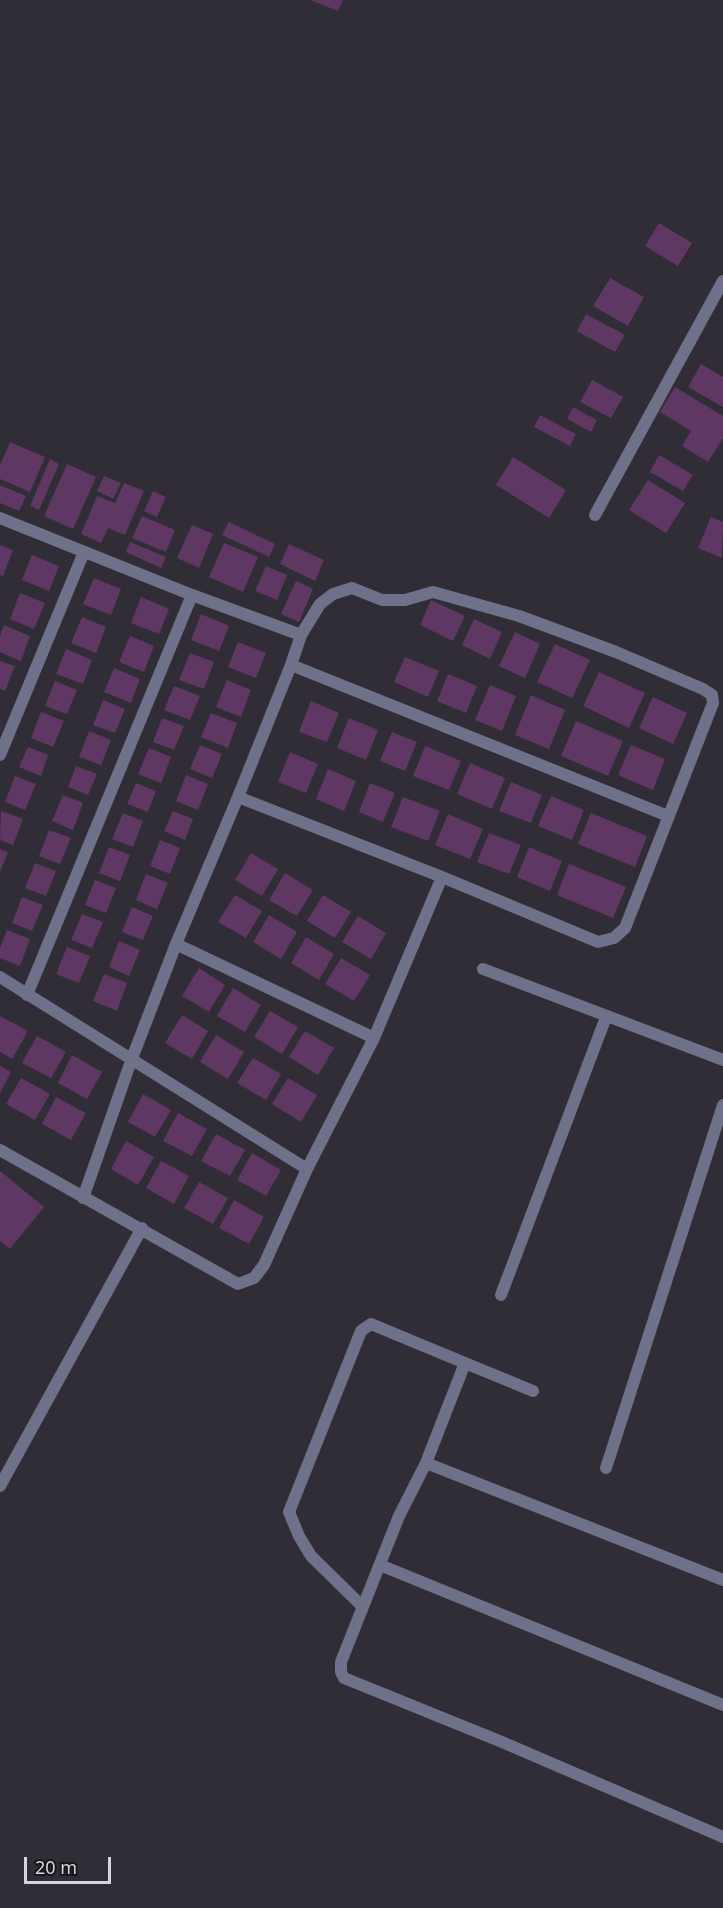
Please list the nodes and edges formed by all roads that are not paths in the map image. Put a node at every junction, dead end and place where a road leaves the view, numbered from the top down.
1 (723, 281) edge
2 (595, 514) dead end
3 (0, 518) edge
4 (84, 552) junction
5 (192, 595) junction
6 (301, 635) junction
7 (291, 665) junction
8 (0, 756) edge
9 (238, 797) junction
10 (668, 816) junction
11 (441, 877) junction
12 (176, 944) junction
13 (483, 969) dead end
14 (0, 977) edge
15 (27, 995) junction
16 (606, 1017) junction
17 (374, 1038) junction
18 (131, 1060) junction
19 (723, 1060) edge
20 (723, 1105) edge
21 (0, 1150) edge
22 (307, 1169) junction
23 (83, 1197) junction
24 (142, 1228) junction
25 (501, 1295) dead end
26 (465, 1363) junction
27 (533, 1391) dead end
28 (426, 1463) junction
29 (606, 1468) dead end
30 (0, 1486) edge
31 (380, 1565) junction
32 (723, 1580) edge
33 (363, 1607) junction
34 (723, 1706) edge
35 (723, 1837) edge

1 - 2 street
3 - 4 street
4 - 5 street
4 - 8 street
5 - 6 street
5 - 15 street
6 - 7 street
6 - 10 street
7 - 9 street
7 - 10 street
9 - 11 street
9 - 12 street
10 - 11 street
11 - 17 street
12 - 17 street
12 - 18 street
13 - 16 street
14 - 15 street
15 - 18 street
16 - 19 street
16 - 25 street
17 - 22 street
18 - 22 street
18 - 23 street
20 - 29 street
21 - 23 street
22 - 24 street
23 - 24 street
24 - 30 street
26 - 27 street
26 - 28 street
26 - 33 street
28 - 31 street
28 - 32 street
31 - 33 street
31 - 34 street
33 - 35 street

